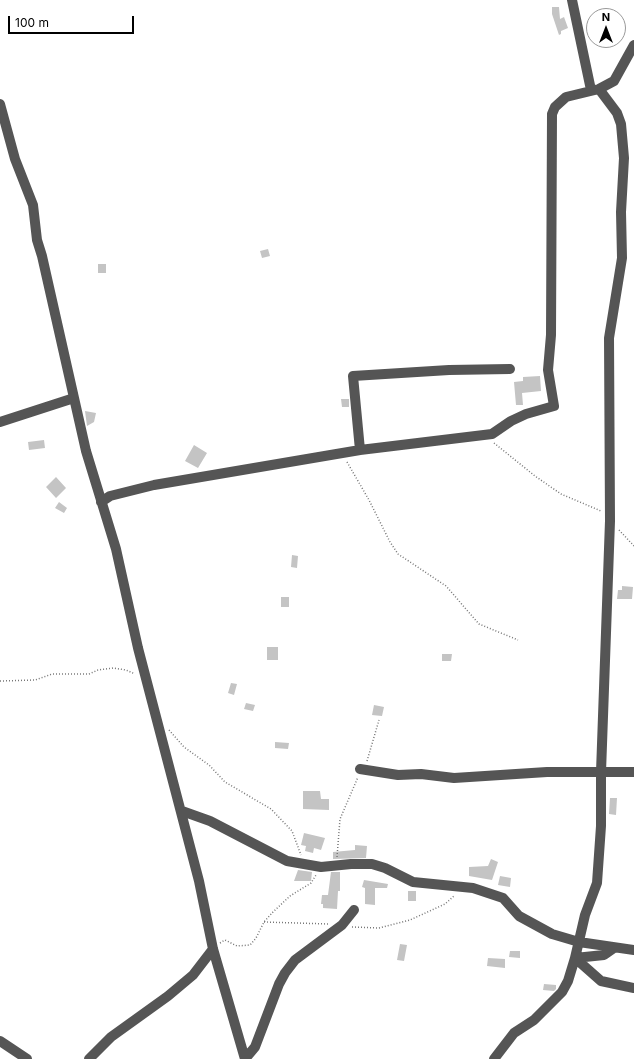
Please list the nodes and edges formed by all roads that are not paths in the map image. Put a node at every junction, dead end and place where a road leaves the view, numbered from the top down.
1 (572, 0) edge
2 (580, 0) edge
3 (634, 45) edge
4 (595, 90) junction
5 (0, 104) edge
6 (510, 369) dead end
7 (74, 398) junction
8 (0, 422) edge
9 (360, 450) junction
10 (102, 502) junction
11 (360, 769) road end
12 (601, 772) junction
13 (634, 772) edge
14 (182, 811) junction
15 (354, 910) dead end
16 (579, 942) junction
17 (614, 948) junction
18 (213, 949) junction
19 (634, 950) edge
20 (576, 958) junction
21 (634, 988) edge
22 (0, 1041) edge
23 (27, 1059) edge
24 (89, 1059) edge
25 (245, 1059) edge
26 (494, 1059) edge

1 - 2 street
1 - 4 street
3 - 4 street
4 - 9 street
4 - 12 street
5 - 7 street
6 - 9 street
7 - 8 street
7 - 10 street
9 - 10 street
10 - 14 street
11 - 12 street
12 - 13 street
12 - 16 street
14 - 16 street
14 - 18 street
15 - 25 street
16 - 17 street
16 - 20 street
17 - 19 street
17 - 20 street
18 - 24 street
18 - 25 street
20 - 21 street
20 - 26 street
22 - 23 street

